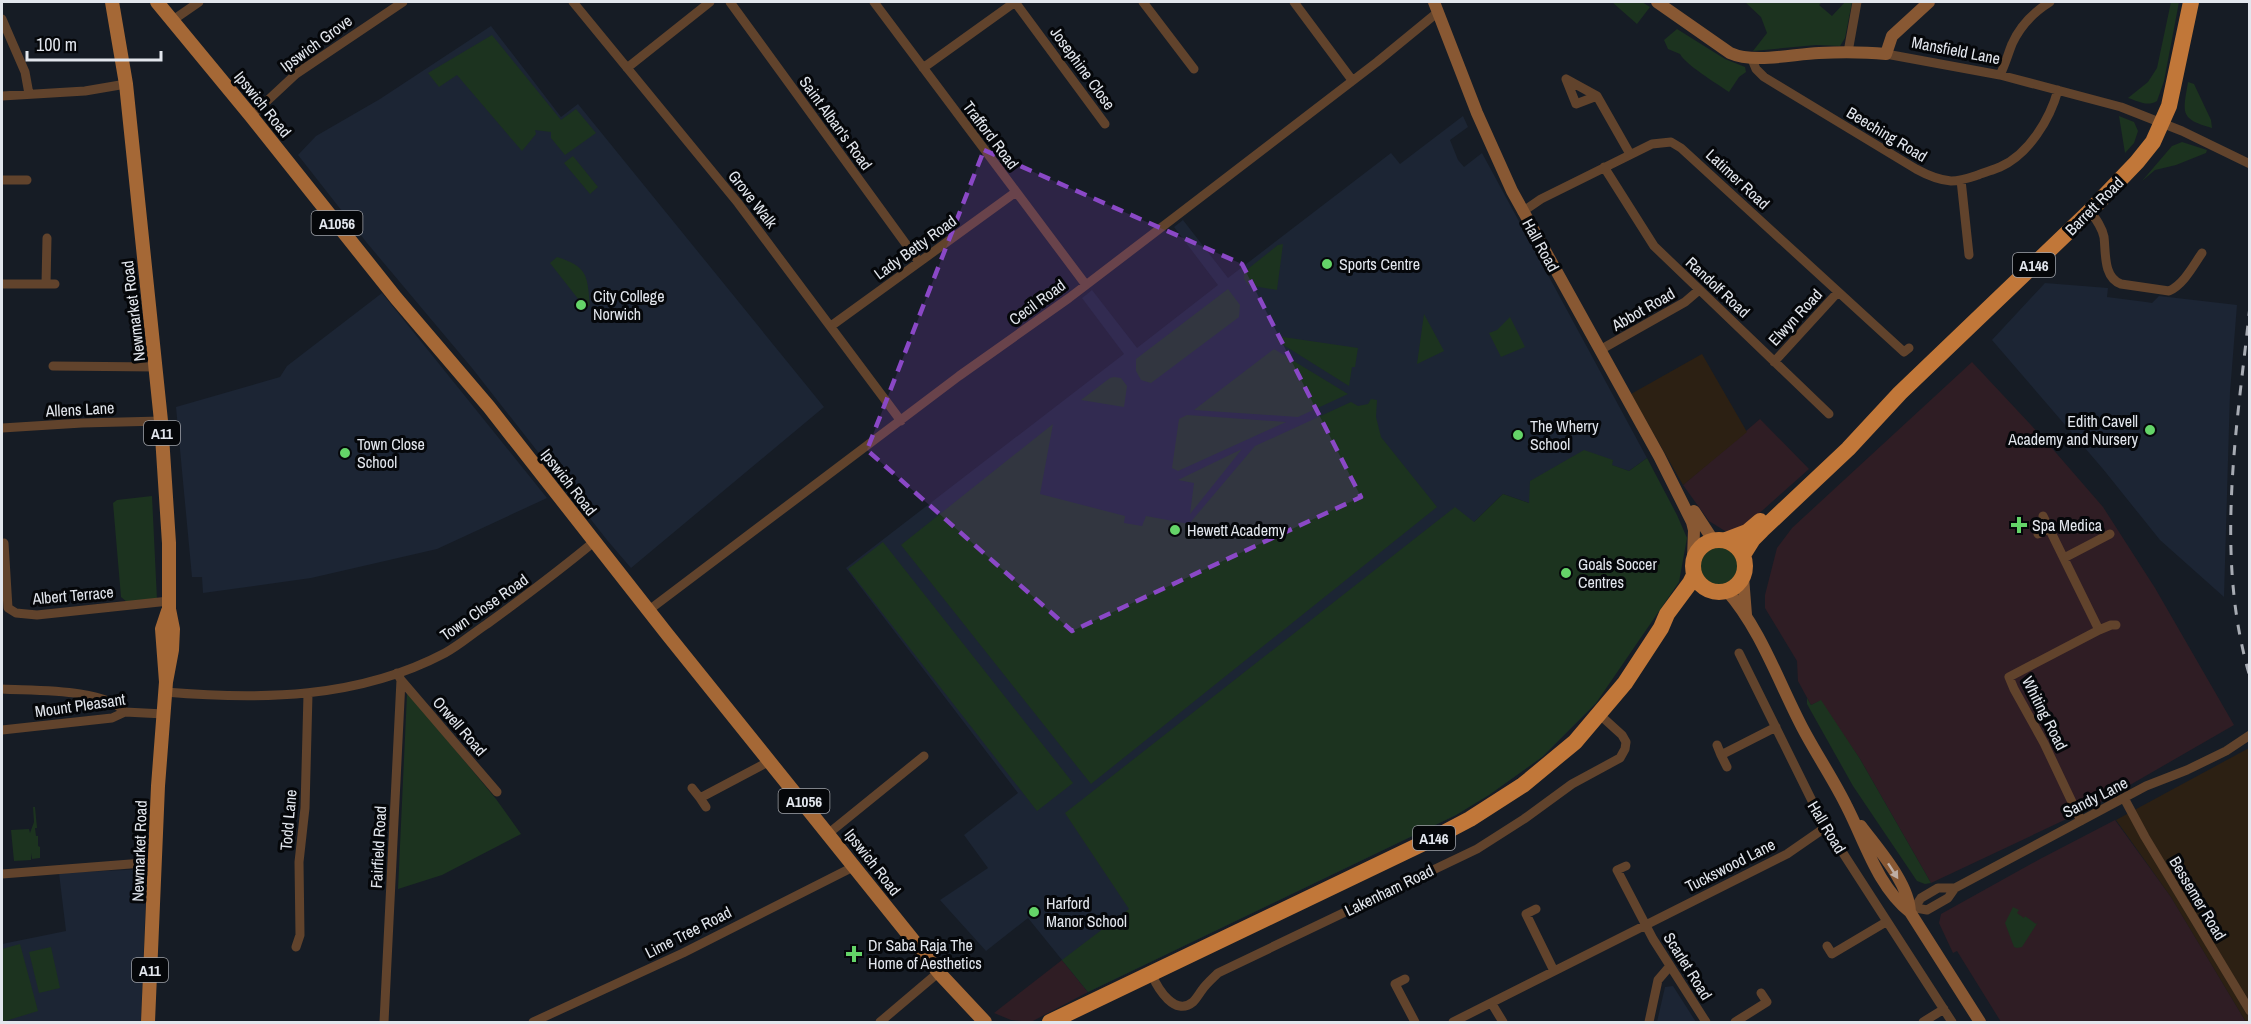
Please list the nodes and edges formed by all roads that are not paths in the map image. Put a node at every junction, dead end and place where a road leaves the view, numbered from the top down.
1 (157, 2) edge
2 (199, 2) edge
3 (403, 2) edge
4 (573, 2) edge
5 (710, 2) edge
6 (730, 2) edge
7 (874, 2) edge
8 (1015, 2) edge
9 (1143, 2) edge
10 (1294, 2) edge
11 (1657, 2) edge
12 (1857, 2) edge
13 (1929, 2) edge
14 (2050, 2) edge
15 (2191, 2) edge
16 (112, 4) edge
17 (1436, 7) edge
18 (2, 19) edge
19 (173, 20) junction
20 (1848, 52) junction
21 (1886, 54) junction
22 (1752, 57) junction
23 (627, 68) junction
24 (922, 68) junction
25 (1194, 69) dead end
26 (2000, 75) junction
27 (1352, 80) junction
28 (126, 84) junction
29 (2058, 90) junction
30 (29, 94) junction
31 (2, 96) edge
32 (1597, 96) dead end
33 (251, 116) junction
34 (2162, 123) junction
35 (1106, 124) dead end
36 (1630, 154) junction
37 (2250, 164) edge
38 (1604, 167) junction
39 (2, 180) edge
40 (27, 180) dead end
41 (1961, 180) junction
42 (1016, 192) junction
43 (2090, 211) junction
44 (1522, 212) junction
45 (47, 238) dead end
46 (2202, 253) dead end
47 (1969, 255) dead end
48 (919, 262) junction
49 (2, 284) edge
50 (1086, 285) junction
51 (1699, 290) junction
52 (1838, 292) junction
53 (831, 326) junction
54 (1599, 350) junction
55 (1904, 353) dead end
56 (1774, 362) junction
57 (53, 366) dead end
58 (156, 367) junction
59 (1900, 393) junction
60 (1829, 414) dead end
61 (161, 421) junction
62 (901, 421) junction
63 (2, 428) edge
64 (1671, 478) junction
65 (2043, 516) dead end
66 (2049, 529) junction
67 (2038, 534) dead end
68 (2110, 534) dead end
69 (1720, 540) junction
70 (595, 541) junction
71 (4, 543) dead end
72 (1743, 555) junction
73 (2064, 558) junction
74 (1694, 567) junction
75 (1743, 577) junction
76 (1721, 591) junction
77 (169, 605) junction
78 (649, 610) junction
79 (1746, 616) junction
80 (2116, 625) dead end
81 (1661, 628) junction
82 (2099, 630) junction
83 (1739, 652) dead end
84 (399, 677) junction
85 (165, 687) junction
86 (2, 689) edge
87 (308, 694) junction
88 (125, 712) junction
89 (164, 714) junction
90 (1600, 715) junction
91 (1776, 727) junction
92 (2, 730) edge
93 (2250, 735) edge
94 (1717, 746) dead end
95 (1721, 755) junction
96 (924, 756) dead end
97 (770, 761) junction
98 (1727, 767) dead end
99 (692, 788) dead end
100 (497, 792) dead end
101 (700, 798) junction
102 (2124, 798) junction
103 (706, 807) dead end
104 (2081, 820) junction
105 (1826, 827) junction
106 (830, 834) junction
107 (156, 862) junction
108 (855, 866) junction
109 (1617, 870) dead end
110 (2, 874) edge
111 (1536, 909) dead end
112 (1913, 910) junction
113 (1526, 914) junction
114 (1516, 919) dead end
115 (1886, 922) junction
116 (1645, 925) junction
117 (296, 947) dead end
118 (1838, 964) dead end
119 (1670, 966) junction
120 (1554, 970) junction
121 (939, 972) junction
122 (1152, 975) junction
123 (1405, 979) dead end
124 (1395, 984) junction
125 (951, 987) junction
126 (1386, 989) dead end
127 (1761, 993) dead end
128 (1767, 1002) junction
129 (1089, 1004) junction
130 (1492, 1004) junction
131 (1944, 1009) junction
132 (1774, 1011) dead end
133 (2250, 1011) edge
134 (148, 1023) edge
135 (384, 1023) edge
136 (533, 1023) edge
137 (880, 1023) edge
138 (972, 1023) edge
139 (985, 1023) edge
140 (1050, 1023) edge
141 (1066, 1023) edge
142 (1415, 1023) edge
143 (1454, 1023) edge
144 (1503, 1023) edge
145 (1649, 1023) edge
146 (1706, 1023) edge
147 (1735, 1023) edge
148 (1923, 1023) edge
149 (1952, 1023) edge
150 (1980, 1023) edge

1 - 19 main road, Ipswich Road / A1056
2 - 19 street
3 - 33 street, Ipswich Grove
4 - 23 street, Grove Walk
5 - 23 street
6 - 48 street, Saint Alban's Road
7 - 24 street, Trafford Road
8 - 24 street
8 - 35 street, Josephine Close
9 - 25 street
10 - 27 street
11 - 22 street, Mansfield Lane
12 - 20 street
13 - 21 street
14 - 26 street
15 - 34 highway, Barrett Road / A146
16 - 28 main road, Newmarket Road / A11
17 - 27 street, Cecil Road
17 - 44 street, Hall Road
18 - 30 street
19 - 33 main road, Ipswich Road / A1056
20 - 21 street, Mansfield Lane
20 - 22 street, Mansfield Lane
21 - 26 street, Mansfield Lane
22 - 41 street, Beeching Road
23 - 53 street, Grove Walk
24 - 42 street, Trafford Road
26 - 29 street, Mansfield Lane
27 - 50 street, Cecil Road
28 - 30 street
28 - 58 main road, Newmarket Road / A11
29 - 34 street, Mansfield Lane
29 - 41 street, Beeching Road
30 - 31 street
32 - 36 street
33 - 70 main road, Ipswich Road / A1056
34 - 37 street, Mansfield Lane
34 - 43 highway, Barrett Road / A146
36 - 38 street, Latimer Road
36 - 52 street, Latimer Road
38 - 44 street, Latimer Road
38 - 51 street, Randolf Road
39 - 40 street
41 - 47 street
42 - 48 street, Lady Betty Road
42 - 50 street, Trafford Road
43 - 46 street
43 - 59 highway, Barrett Road / A146
44 - 54 street, Hall Road
45 - 49 street
48 - 53 street, Lady Betty Road
50 - 62 street, Cecil Road
51 - 54 street, Abbot Road
51 - 56 street, Randolf Road
52 - 55 street, Latimer Road
52 - 56 street, Elwyn Road
53 - 62 street, Grove Walk
54 - 64 street, Hall Road
56 - 60 street, Randolf Road
57 - 58 street
58 - 61 main road, Newmarket Road / A11
59 - 69 highway, Barrett Road / A146
59 - 72 highway, Barrett Road / A146
61 - 63 street, Allens Lane
61 - 77 main road, Newmarket Road / A11
62 - 78 street, Cecil Road
64 - 69 street, Hall Road
64 - 74 street, Hall Road
65 - 66 street
66 - 67 street
66 - 73 street
68 - 73 street
69 - 72 highway, Hall Road
69 - 74 highway, A146
70 - 78 main road, Ipswich Road / A1056
70 - 84 street, Town Close Road
71 - 77 street, Albert Terrace
72 - 75 highway, Hall Road
73 - 82 street
74 - 76 highway, Hall Road
74 - 81 highway, Lakenham Road / A146
75 - 76 highway, A146
75 - 79 street, Hall Road
76 - 79 street, Hall Road
76 - 81 highway, Lakenham Road / A146
77 - 85 main road, Newmarket Road / A11
78 - 97 main road, Ipswich Road / A1056
79 - 112 street, Hall Road
80 - 82 street, Whiting Road
81 - 90 highway, Lakenham Road / A146
82 - 104 street, Whiting Road
83 - 91 street, Hall Road
84 - 87 street, Town Close Road
84 - 100 street, Orwell Road
84 - 135 street, Fairfield Road
85 - 87 street, Town Close Road
85 - 89 main road, Newmarket Road / A11
86 - 88 street
87 - 117 street, Todd Lane
88 - 89 street, Mount Pleasant
88 - 92 street, Mount Pleasant
89 - 107 main road, Newmarket Road / A11
90 - 122 highway, Lakenham Road / A146
90 - 122 street, Lakenham Road
91 - 95 street
91 - 105 street, Hall Road
93 - 102 street, Sandy Lane
94 - 95 street
95 - 98 street
96 - 106 street
97 - 101 street
97 - 106 main road, Ipswich Road / A1056
99 - 101 street
101 - 103 street
102 - 104 street, Sandy Lane
102 - 133 street, Bessemer Road
104 - 112 street, Sandy Lane
105 - 115 street, Hall Road
105 - 116 street, Tuckswood Lane
106 - 108 main road, Ipswich Road / A1056
107 - 110 street
107 - 134 main road, Newmarket Road / A11
108 - 121 main road, Ipswich Road / A1056
108 - 136 street, Lime Tree Road
109 - 116 street
111 - 113 street
112 - 150 street, Hall Road
113 - 114 street
113 - 120 street
115 - 118 street
115 - 131 street, Hall Road
116 - 119 street, Scarlet Road
116 - 120 street, Tuckswood Lane
119 - 145 street
119 - 146 street, Scarlet Road
120 - 130 street, Tuckswood Lane
121 - 125 main road, Ipswich Road / A1056
121 - 137 street
122 - 129 highway, Lakenham Road / A146
123 - 124 street
124 - 126 street
124 - 142 street
125 - 138 main road, Ipswich Road / A1056
125 - 139 main road, Ipswich Road / A1056
127 - 128 street
128 - 132 street
128 - 147 street
129 - 140 highway, Lakenham Road / A146
129 - 141 highway, Lakenham Road / A146
130 - 143 street, Tuckswood Lane
130 - 144 street
131 - 148 street
131 - 149 street, Hall Road

